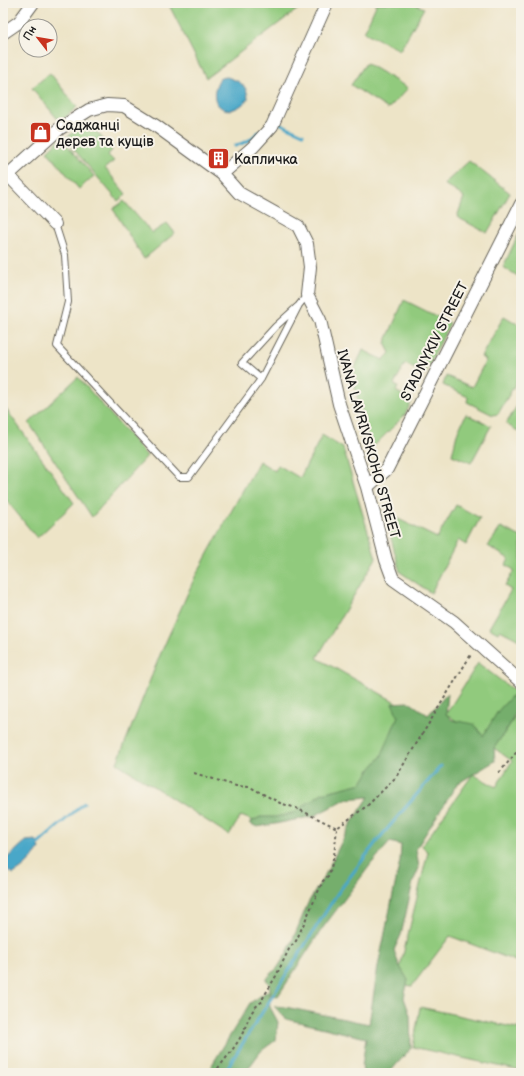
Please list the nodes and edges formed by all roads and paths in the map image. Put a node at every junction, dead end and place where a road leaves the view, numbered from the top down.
1 (33, 3) edge
2 (327, 3) edge
3 (3, 33) edge
4 (5, 174) edge
5 (222, 174) junction
6 (521, 204) edge
7 (55, 224) joint
8 (307, 295) junction
9 (299, 305) junction
10 (261, 379) junction
11 (367, 487) junction
12 (479, 644) junction
13 (521, 682) edge
14 (521, 747) edge
15 (499, 773) dead end
16 (194, 774) dead end
17 (337, 828) junction
18 (214, 1073) edge

1 - 3 street
2 - 5 street
4 - 5 street
4 - 7 street
5 - 8 street
6 - 11 street, STADNYKIV STREET
7 - 10 lane
8 - 9 lane
8 - 11 street, IVANA LAVRIVSKOHO STREET
9 - 10 lane
9 - 10 lane
11 - 12 street, IVANA LAVRIVSKOHO STREET
12 - 13 street, IVANA LAVRIVSKOHO STREET
12 - 17 path
14 - 15 path
16 - 17 path
17 - 18 path

